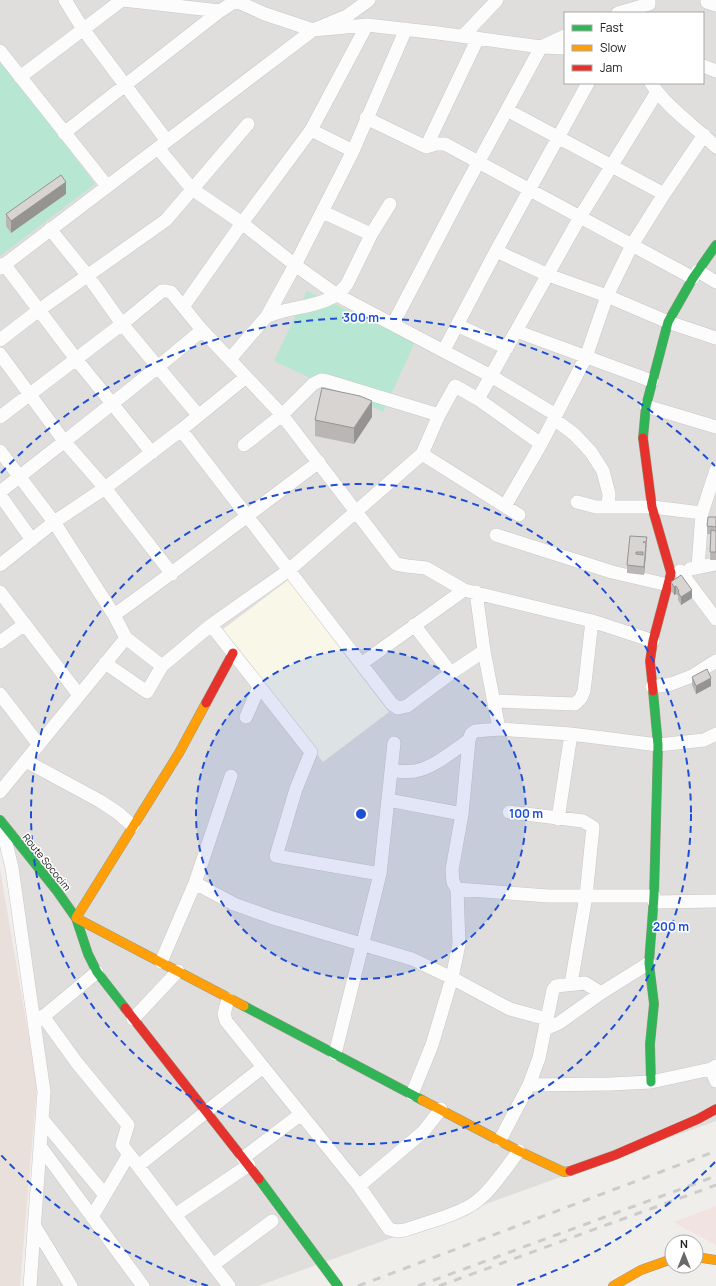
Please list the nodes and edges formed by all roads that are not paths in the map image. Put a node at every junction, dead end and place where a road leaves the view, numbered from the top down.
1 (64, 0) edge
2 (122, 0) edge
3 (236, 0) edge
4 (369, 0) edge
5 (497, 0) edge
6 (649, 0) edge
7 (220, 11) junction
8 (621, 12) edge
9 (367, 25) junction
10 (83, 29) junction
11 (406, 29) junction
12 (313, 30) junction
13 (463, 36) junction
14 (564, 36) edge
15 (478, 38) junction
16 (541, 47) junction
17 (564, 48) edge
18 (0, 51) edge
19 (704, 66) edge
20 (716, 71) edge
21 (20, 77) junction
22 (587, 84) edge
23 (125, 85) junction
24 (654, 88) edge
25 (507, 110) junction
26 (366, 118) junction
27 (248, 124) dead end
28 (311, 130) junction
29 (64, 133) junction
30 (559, 137) junction
31 (712, 140) edge
32 (162, 145) junction
33 (426, 147) junction
34 (353, 151) junction
35 (478, 162) junction
36 (611, 166) junction
37 (107, 186) junction
38 (192, 189) junction
39 (530, 190) junction
40 (664, 194) junction
41 (390, 204) dead end
42 (323, 212) junction
43 (580, 217) junction
44 (242, 223) junction
45 (50, 229) junction
46 (372, 233) junction
47 (632, 245) junction
48 (716, 245) edge
49 (496, 250) junction
50 (295, 265) junction
51 (2, 266) edge
52 (548, 275) junction
53 (696, 275) junction
54 (88, 276) junction
55 (716, 282) edge
56 (337, 295) junction
57 (607, 296) junction
58 (183, 307) junction
59 (39, 310) junction
60 (267, 316) junction
61 (668, 322) junction
62 (122, 324) junction
63 (393, 324) junction
64 (457, 325) junction
65 (202, 330) junction
66 (516, 331) junction
67 (716, 338) edge
68 (0, 340) edge
69 (507, 348) junction
70 (444, 350) junction
71 (0, 354) edge
72 (586, 357) junction
73 (76, 359) junction
74 (230, 359) junction
75 (159, 368) junction
76 (491, 376) junction
77 (246, 377) junction
78 (652, 381) junction
79 (30, 394) junction
80 (478, 399) junction
81 (112, 403) junction
82 (646, 406) junction
83 (198, 415) junction
84 (282, 415) junction
85 (440, 415) junction
86 (0, 417) edge
87 (555, 417) junction
88 (716, 427) edge
89 (181, 430) junction
90 (64, 441) junction
91 (541, 444) junction
92 (244, 445) dead end
93 (0, 451) edge
94 (152, 453) junction
95 (422, 454) junction
96 (319, 462) junction
97 (716, 470) edge
98 (19, 476) junction
99 (105, 488) junction
100 (0, 492) edge
101 (0, 495) edge
102 (577, 502) dead end
103 (505, 506) junction
104 (608, 507) junction
105 (652, 507) junction
106 (356, 512) junction
107 (702, 513) junction
108 (519, 515) dead end
109 (247, 516) junction
110 (54, 522) junction
111 (496, 535) dead end
112 (32, 540) junction
113 (716, 564) edge
114 (0, 565) edge
115 (698, 567) junction
116 (289, 570) junction
117 (172, 574) junction
118 (673, 576) junction
119 (470, 591) junction
120 (0, 592) edge
121 (114, 615) junction
122 (716, 620) edge
123 (592, 621) junction
124 (25, 624) junction
125 (211, 625) junction
126 (414, 625) junction
127 (126, 638) junction
128 (654, 641) junction
129 (0, 642) edge
130 (484, 651) junction
131 (233, 653) junction
132 (716, 661) edge
133 (105, 663) junction
134 (361, 664) junction
135 (162, 666) junction
136 (451, 673) junction
137 (259, 687) junction
138 (652, 687) junction
139 (0, 694) edge
140 (79, 695) junction
141 (494, 701) junction
142 (246, 717) dead end
143 (499, 729) junction
144 (571, 734) junction
145 (716, 734) edge
146 (469, 740) junction
147 (394, 743) dead end
148 (39, 744) junction
149 (658, 745) junction
150 (26, 761) junction
151 (391, 771) junction
152 (231, 776) dead end
153 (0, 792) edge
154 (388, 800) junction
155 (509, 812) dead end
156 (462, 814) junction
157 (558, 819) junction
158 (0, 821) edge
159 (133, 826) junction
160 (380, 874) junction
161 (194, 883) junction
162 (457, 889) junction
163 (586, 896) junction
164 (654, 899) junction
165 (716, 902) edge
166 (76, 918) junction
167 (362, 944) junction
168 (160, 962) junction
169 (649, 963) junction
170 (178, 971) junction
171 (96, 972) junction
172 (452, 978) junction
173 (571, 984) junction
174 (601, 993) junction
175 (228, 998) junction
176 (133, 1019) junction
177 (38, 1020) junction
178 (546, 1024) junction
179 (335, 1054) junction
180 (263, 1067) junction
181 (714, 1067) edge
182 (716, 1081) edge
183 (651, 1082) junction
184 (529, 1085) junction
185 (412, 1094) junction
186 (441, 1109) junction
187 (716, 1109) edge
188 (207, 1111) junction
189 (301, 1114) junction
190 (42, 1119) junction
191 (500, 1140) junction
192 (40, 1146) junction
193 (519, 1151) junction
194 (128, 1154) junction
195 (246, 1161) junction
196 (138, 1166) junction
197 (359, 1186) junction
198 (104, 1195) junction
199 (175, 1215) junction
200 (92, 1217) junction
201 (272, 1221) dead end
202 (34, 1225) junction
203 (704, 1258) edge
204 (716, 1260) edge
205 (664, 1262) edge
206 (213, 1265) junction
207 (336, 1283) edge
208 (30, 1286) edge
209 (71, 1286) edge
210 (143, 1286) edge
211 (229, 1286) edge
212 (613, 1286) edge

1 - 10 street
2 - 7 street
2 - 10 street
3 - 7 street
3 - 12 street
4 - 12 street
5 - 13 street
6 - 8 street
7 - 23 street
9 - 11 street
9 - 12 street
9 - 28 street
10 - 21 street
10 - 23 street
11 - 13 street
11 - 26 street
12 - 32 street
13 - 15 street
14 - 16 street
15 - 16 street
15 - 33 street
16 - 17 street
16 - 25 street
18 - 21 street
19 - 20 street
21 - 29 street
22 - 30 street
23 - 29 street
23 - 32 street
24 - 31 street
24 - 36 street
25 - 30 street
25 - 35 street
26 - 33 street
26 - 34 street
27 - 38 street
28 - 34 street
28 - 44 street
29 - 37 street
30 - 36 street
30 - 39 street
31 - 40 street
32 - 37 street
32 - 38 street
33 - 35 street
34 - 42 street
35 - 39 street
35 - 63 street
36 - 40 street
36 - 43 street
37 - 45 street
38 - 44 street
38 - 54 street
39 - 43 street
39 - 49 street
40 - 47 street
41 - 46 street
42 - 46 street
42 - 50 street
43 - 47 street
43 - 52 street
44 - 50 street
44 - 58 street
45 - 51 street
45 - 54 street
46 - 56 street
47 - 53 street
47 - 57 street
48 - 53 street
49 - 52 street
49 - 64 street
50 - 56 street
50 - 60 street
51 - 59 street
52 - 57 street
52 - 66 street
53 - 55 street
53 - 61 street
54 - 59 street
54 - 62 street
56 - 60 street
56 - 63 street
57 - 61 street
57 - 72 street
58 - 62 street
58 - 65 street
59 - 68 street
59 - 73 street
60 - 74 street
61 - 67 street
61 - 78 street
62 - 73 street
62 - 75 street
63 - 70 street
64 - 69 street
64 - 70 street
65 - 74 street
65 - 75 street
66 - 69 street
66 - 72 street
69 - 76 street
70 - 76 street
71 - 79 street
72 - 78 street
72 - 87 street
73 - 79 street
73 - 81 street
74 - 77 street
75 - 81 street
75 - 83 street
76 - 80 street
76 - 87 street
77 - 83 street
77 - 84 street
78 - 82 street
79 - 86 street
79 - 90 street
80 - 85 street
80 - 91 street
81 - 90 street
81 - 94 street
82 - 88 street
82 - 105 street
83 - 89 street
84 - 85 street
84 - 92 street
84 - 96 street
85 - 95 street
87 - 91 street
87 - 104 street
89 - 94 street
89 - 109 street
90 - 98 street
90 - 99 street
91 - 103 street
93 - 98 street
94 - 99 street
95 - 103 street
95 - 106 street
96 - 106 street
96 - 109 street
97 - 107 street
98 - 100 street
98 - 110 street
99 - 110 street
99 - 117 street
101 - 112 street
102 - 104 street
103 - 108 street
104 - 105 street
105 - 107 street
105 - 118 street
106 - 116 street
106 - 119 street
107 - 115 street
109 - 116 street
109 - 117 street
110 - 112 street
110 - 121 street
111 - 118 street
112 - 114 street
113 - 115 street
115 - 118 street
116 - 125 street
116 - 134 street
117 - 121 street
118 - 122 street
118 - 128 street
119 - 123 street
119 - 126 street
119 - 130 street
120 - 124 street
121 - 127 street
123 - 128 street
123 - 141 street
124 - 129 street
124 - 140 street
125 - 131 street
125 - 135 street
126 - 134 street
126 - 136 street
127 - 133 street
127 - 135 street
128 - 138 street
130 - 136 street
130 - 141 street
131 - 137 street
131 - 159 street
132 - 138 street
133 - 135 street
133 - 140 street
134 - 136 street
137 - 142 street
137 - 160 street
138 - 149 street
139 - 148 street
140 - 148 street
141 - 143 street
143 - 144 street
143 - 146 street
144 - 149 street
144 - 157 street
145 - 149 street
146 - 151 street
146 - 156 street
147 - 151 street
148 - 150 street
149 - 164 street
150 - 153 street
150 - 159 street
151 - 154 street
152 - 161 street
154 - 156 street
154 - 160 street
155 - 157 street
156 - 162 street
157 - 163 street
158 - 166 street, Route Sococim
158 - 177 street
159 - 166 street
160 - 167 street
161 - 167 street
161 - 168 street
162 - 163 street
162 - 172 street
163 - 164 street
163 - 173 street
164 - 165 street
164 - 169 street
166 - 168 street
166 - 171 street
167 - 172 street
167 - 179 street
168 - 170 street
169 - 174 street
169 - 183 street
170 - 175 street
170 - 176 street
171 - 176 street
171 - 177 street
172 - 178 street
172 - 185 street
173 - 174 street
173 - 178 street
174 - 178 street
175 - 179 street
175 - 180 street
176 - 188 street
177 - 190 street
177 - 194 street
178 - 184 street
179 - 185 street
180 - 188 street
180 - 189 street
181 - 182 street
181 - 183 street
183 - 184 street
184 - 191 street
185 - 186 street
186 - 191 street
186 - 197 street
187 - 193 street
188 - 195 street
188 - 196 street
189 - 195 street
189 - 197 street
190 - 192 street
190 - 198 street
191 - 193 street
192 - 200 street
192 - 202 street
193 - 197 street
194 - 196 street
194 - 198 street
195 - 199 street
195 - 207 street
196 - 199 street
198 - 200 street
199 - 206 street
200 - 210 street
201 - 206 street
202 - 208 street
202 - 209 street
203 - 204 street
205 - 212 street
206 - 211 street

